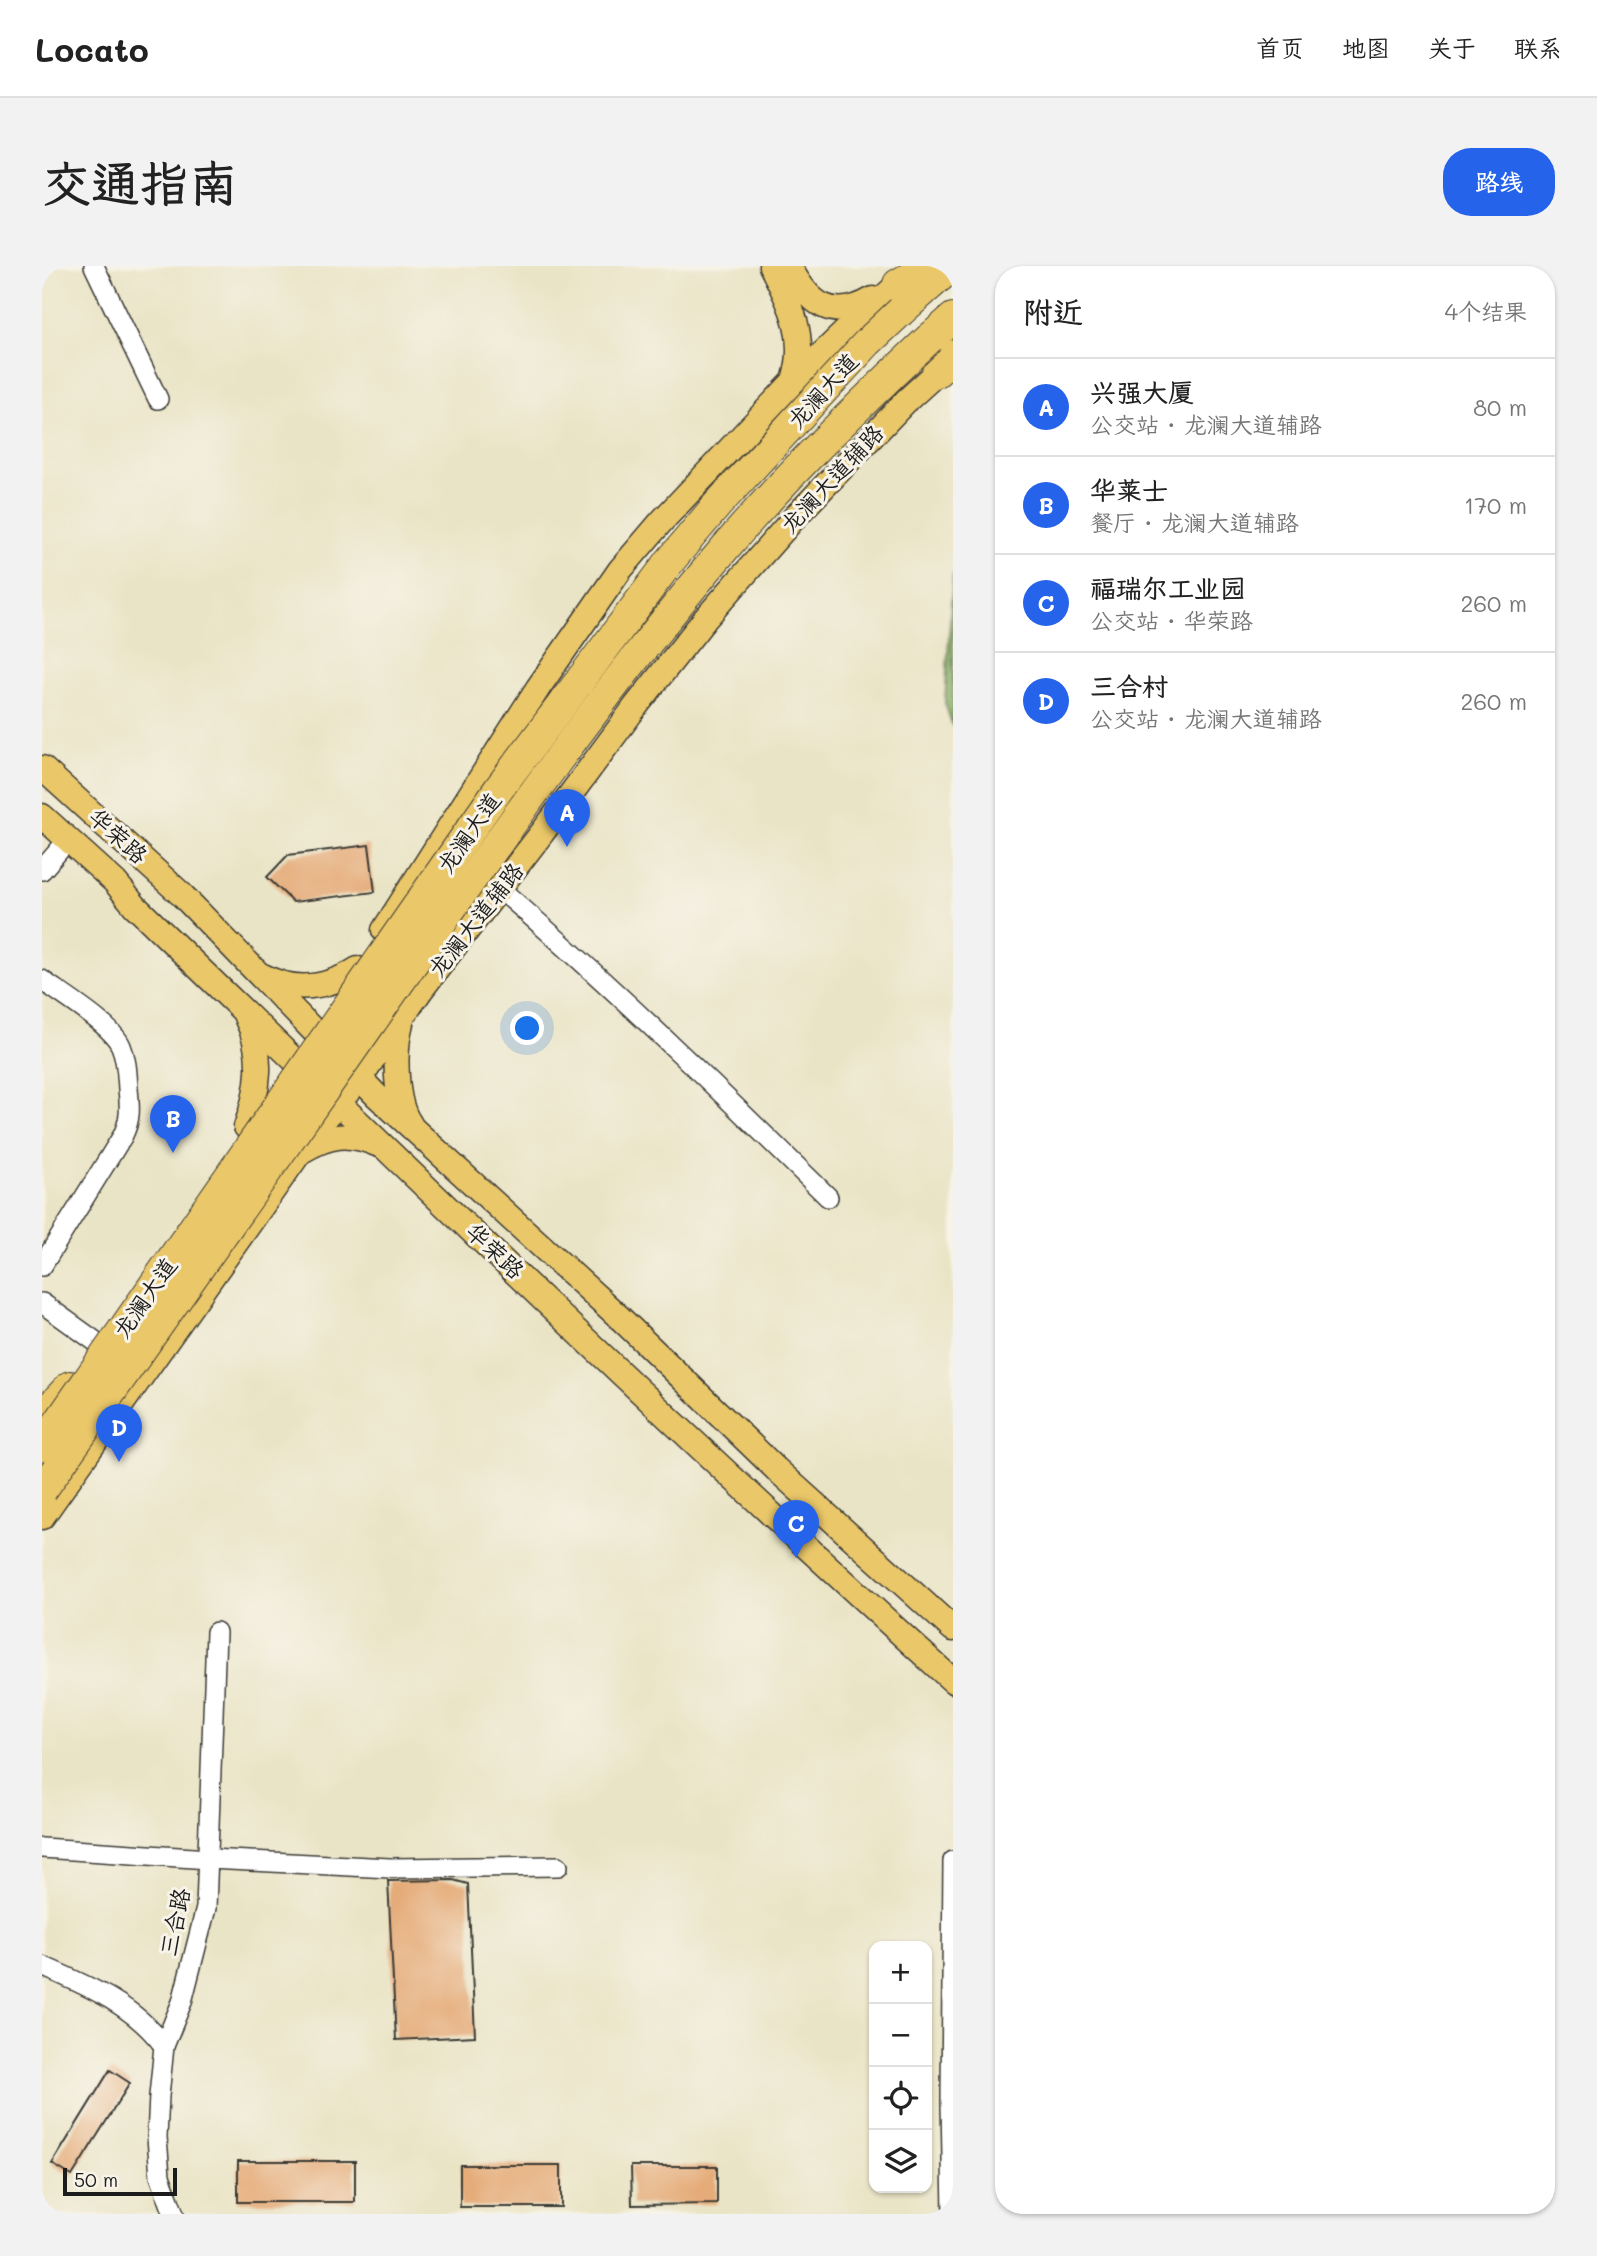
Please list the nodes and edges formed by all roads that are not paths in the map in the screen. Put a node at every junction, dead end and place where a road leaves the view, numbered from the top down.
1 (94, 266) edge
2 (771, 266) edge
3 (789, 266) edge
4 (929, 266) edge
5 (952, 266) edge
6 (906, 287) edge
7 (953, 318) edge
8 (943, 356) edge
9 (794, 381) junction
10 (158, 399) dead end
11 (42, 768) edge
12 (42, 816) edge
13 (68, 840) junction
14 (42, 870) edge
15 (500, 888) junction
16 (365, 960) junction
17 (258, 973) junction
18 (42, 980) edge
19 (421, 990) junction
20 (242, 1010) junction
21 (403, 1018) junction
22 (313, 1030) junction
23 (293, 1059) junction
24 (359, 1079) junction
25 (338, 1103) junction
26 (250, 1121) junction
27 (415, 1130) junction
28 (384, 1147) junction
29 (301, 1152) junction
30 (828, 1197) dead end
31 (42, 1266) edge
32 (42, 1303) edge
33 (99, 1344) junction
34 (70, 1386) junction
35 (42, 1416) edge
36 (42, 1445) edge
37 (42, 1490) edge
38 (42, 1517) edge
39 (953, 1629) edge
40 (216, 1632) dead end
41 (953, 1681) edge
42 (42, 1848) edge
43 (209, 1859) junction
44 (953, 1861) edge
45 (558, 1866) dead end
46 (42, 1966) edge
47 (164, 2046) junction
48 (174, 2214) edge
49 (953, 2214) edge

1 - 10 street
2 - 9 main road
3 - 6 main road
4 - 6 highway
5 - 6 highway, 龙澜大道
6 - 9 main road
6 - 36 highway, 龙澜大道, bridge
7 - 8 highway, 龙澜大道
8 - 15 main road, 龙澜大道辅路
8 - 37 highway, 龙澜大道, bridge
9 - 16 main road
11 - 17 main road, 华荣路
12 - 13 main road, 华荣路
13 - 14 street
13 - 20 main road, 华荣路
15 - 19 main road, 龙澜大道辅路
15 - 30 street
16 - 17 main road
16 - 19 main road
16 - 22 main road
17 - 22 main road, 华荣路
18 - 31 street
19 - 21 main road, 龙澜大道辅路
20 - 23 main road, 华荣路
20 - 26 main road
21 - 24 main road, 龙澜大道辅路
21 - 27 main road
22 - 23 main road
22 - 24 main road, 华荣路
23 - 25 main road, 华荣路
23 - 26 main road
24 - 25 main road, 龙澜大道辅路
24 - 27 main road, 华荣路
25 - 28 main road, 华荣路
25 - 29 main road, 龙澜大道辅路
26 - 29 main road
26 - 33 main road
27 - 39 main road, 华荣路
28 - 29 main road
28 - 41 main road, 华荣路
29 - 38 main road, 龙澜大道辅路
32 - 33 street
33 - 34 main road
34 - 35 highway
34 - 36 main road
40 - 43 street, 三合路
42 - 43 street
43 - 45 street
43 - 47 street, 三合路
44 - 49 street
46 - 47 street
47 - 48 street, 三合路

